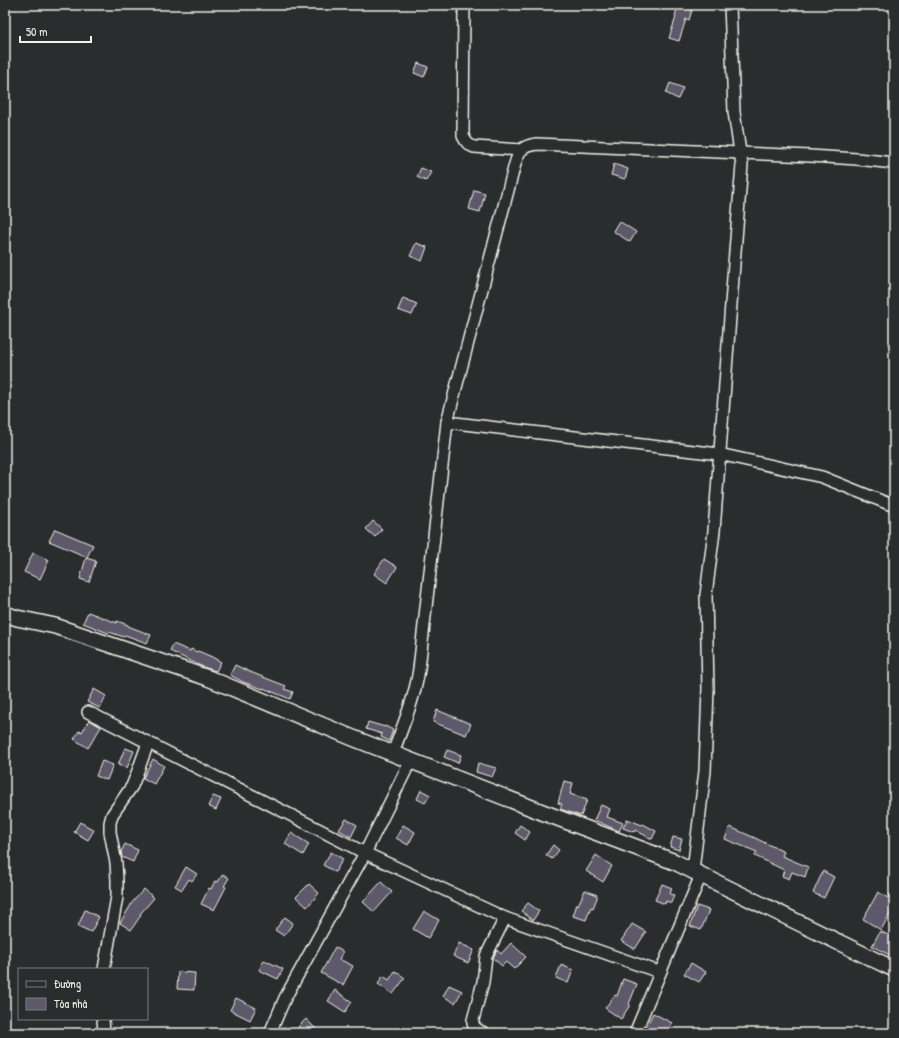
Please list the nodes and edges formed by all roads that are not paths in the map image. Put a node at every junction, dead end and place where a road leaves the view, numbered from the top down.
1 (464, 5) edge
2 (730, 5) edge
3 (521, 150) junction
4 (740, 152) junction
5 (894, 163) edge
6 (447, 422) junction
7 (719, 454) junction
8 (894, 506) edge
9 (5, 614) edge
10 (88, 712) dead end
11 (148, 743) junction
12 (392, 753) junction
13 (411, 760) junction
14 (365, 853) junction
15 (697, 873) junction
16 (505, 918) junction
17 (104, 968) edge
18 (894, 969) edge
19 (660, 972) junction
20 (103, 1020) edge
21 (104, 1033) edge
22 (270, 1033) edge
23 (484, 1033) edge
24 (635, 1033) edge

1 - 3 street
2 - 4 street
3 - 4 street
3 - 6 street
4 - 5 street
4 - 7 street
6 - 7 street
6 - 12 street
7 - 8 street
7 - 15 street
9 - 12 main road
10 - 11 street
11 - 14 street
11 - 17 street
12 - 13 main road
13 - 14 street
13 - 15 main road
14 - 16 street
14 - 22 street
15 - 18 main road
15 - 19 street
16 - 19 street
16 - 23 street
19 - 24 street
20 - 21 street

